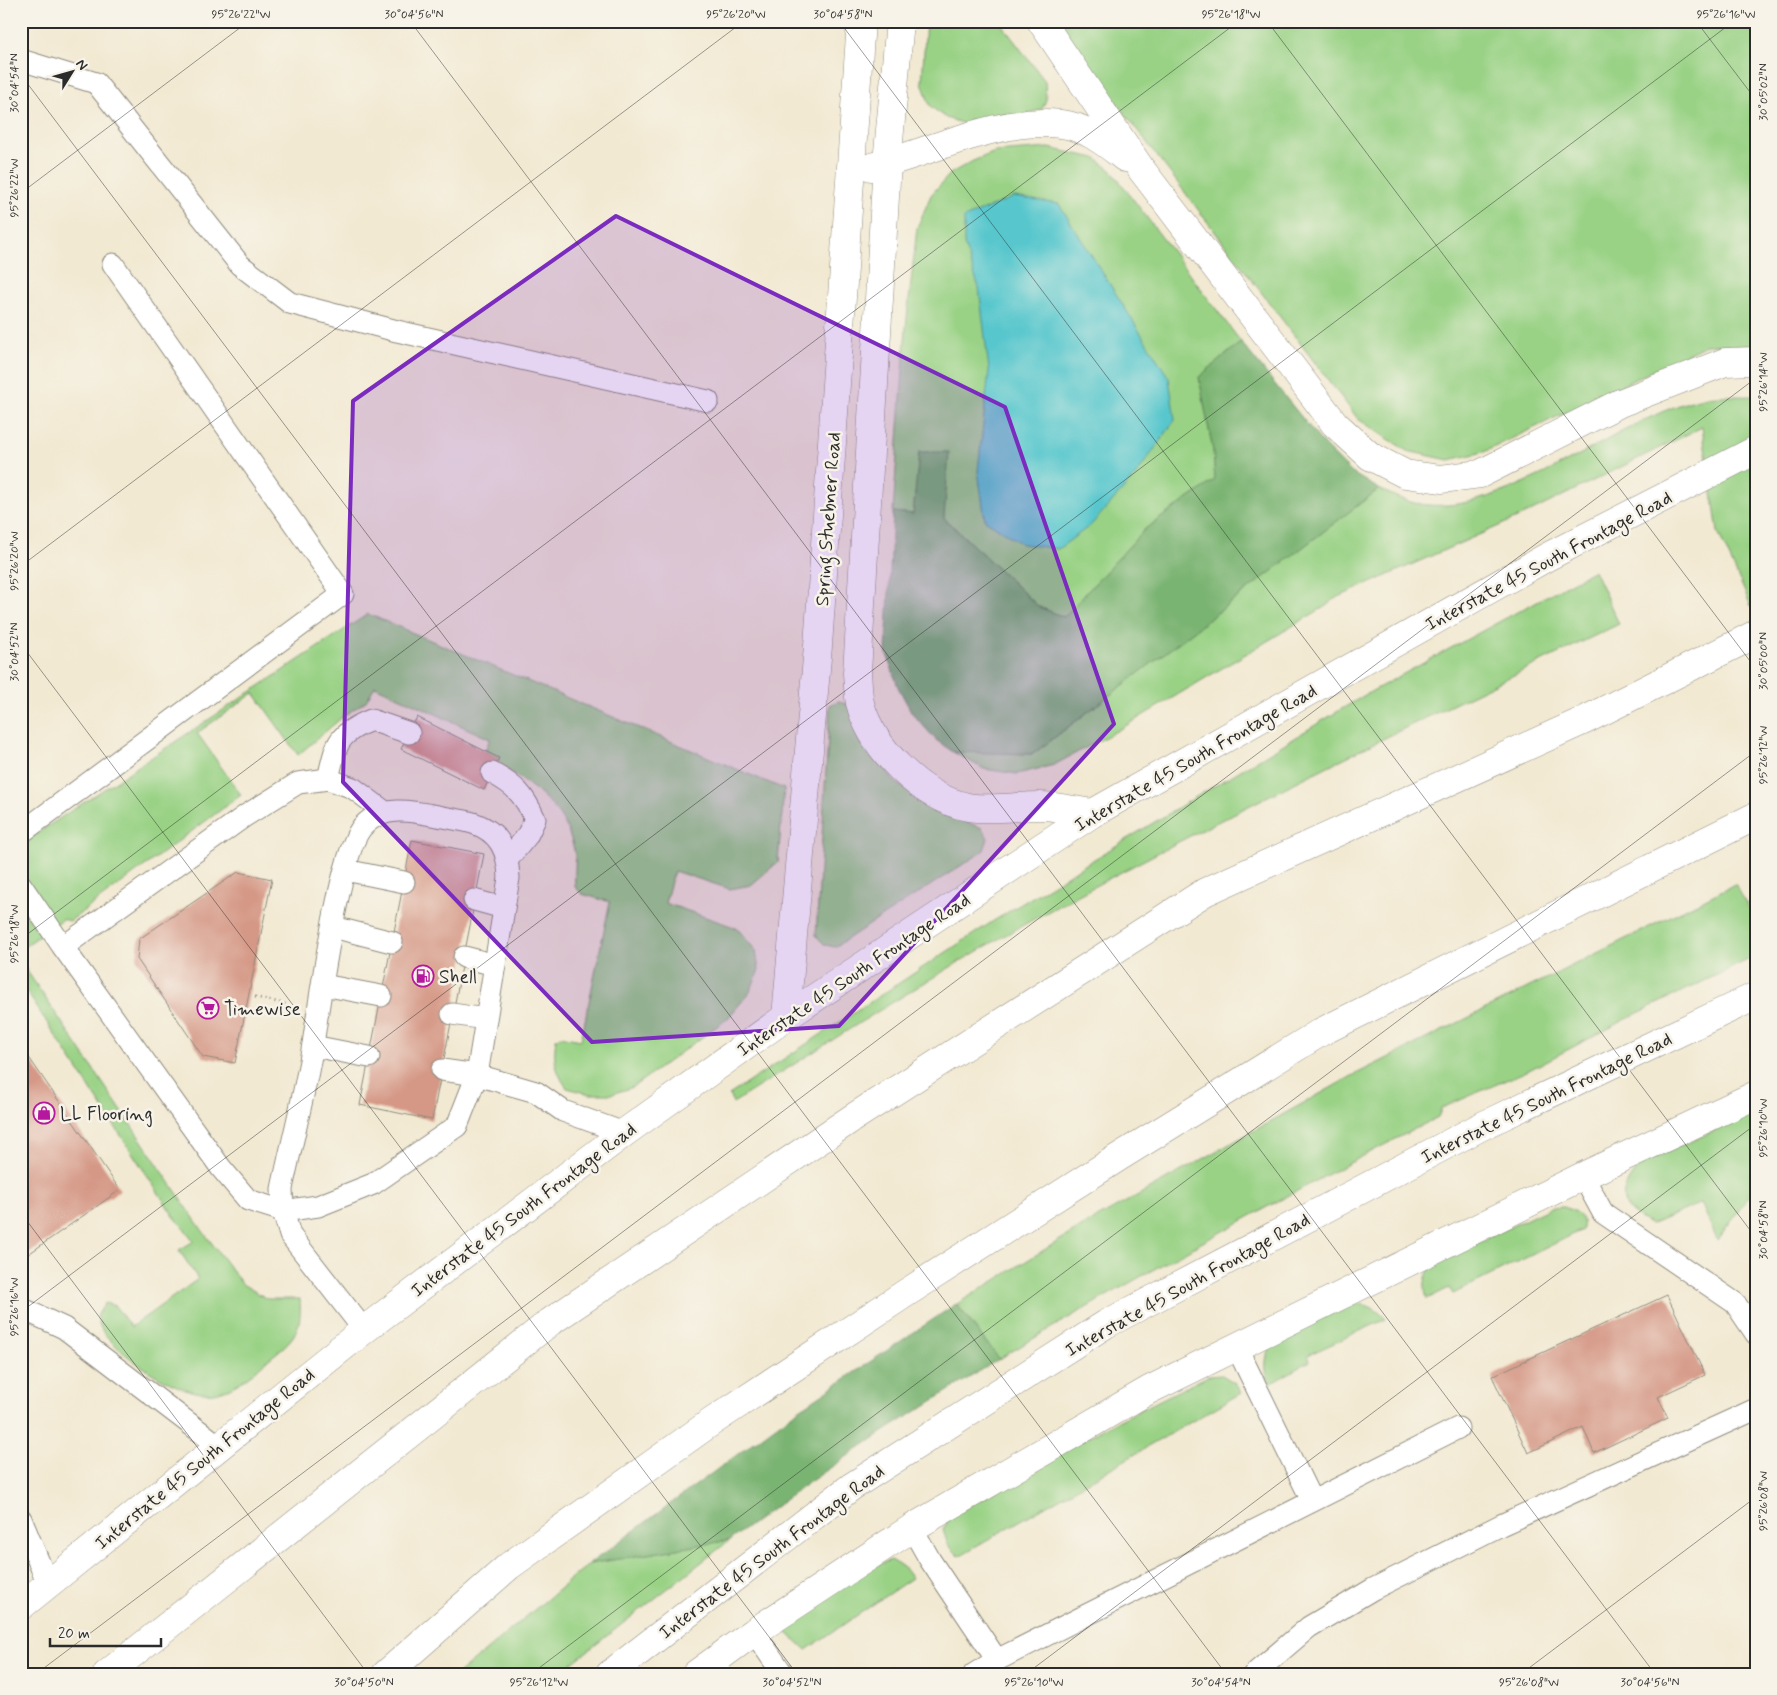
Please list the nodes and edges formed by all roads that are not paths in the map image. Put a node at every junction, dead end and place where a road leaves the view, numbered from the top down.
1 (861, 21) edge
2 (900, 21) edge
3 (1041, 21) edge
4 (21, 60) edge
5 (888, 163) junction
6 (1140, 169) junction
7 (852, 172) junction
8 (113, 264) dead end
9 (1756, 361) edge
10 (708, 401) dead end
11 (1756, 450) edge
12 (1756, 634) edge
13 (409, 733) dead end
14 (492, 773) dead end
15 (328, 779) junction
16 (385, 812) junction
17 (1093, 813) junction
18 (1756, 816) edge
19 (21, 833) edge
20 (508, 859) junction
21 (345, 870) junction
22 (404, 882) dead end
23 (21, 886) edge
24 (474, 900) dead end
25 (503, 908) junction
26 (334, 927) junction
27 (392, 942) dead end
28 (62, 947) junction
29 (464, 957) dead end
30 (495, 965) junction
31 (322, 985) junction
32 (381, 996) dead end
33 (1756, 996) edge
34 (452, 1014) dead end
35 (786, 1017) junction
36 (485, 1020) junction
37 (313, 1046) junction
38 (369, 1057) dead end
39 (442, 1070) dead end
40 (477, 1075) junction
41 (1756, 1095) edge
42 (624, 1133) junction
43 (1583, 1176) junction
44 (283, 1211) junction
45 (21, 1308) edge
46 (364, 1330) junction
47 (1756, 1334) edge
48 (1236, 1346) junction
49 (1756, 1409) edge
50 (1458, 1428) dead end
51 (219, 1446) junction
52 (1312, 1501) junction
53 (21, 1519) edge
54 (912, 1528) junction
55 (48, 1584) junction
56 (21, 1606) edge
57 (754, 1632) junction
58 (997, 1660) junction
59 (107, 1674) edge
60 (386, 1674) edge
61 (610, 1674) edge
62 (696, 1674) edge
63 (783, 1674) edge
64 (974, 1674) edge
65 (1254, 1674) edge

1 - 7 main road, Spring Stuebner Road
2 - 5 main road, Spring Stuebner Road
3 - 6 main road
4 - 10 lane
5 - 6 main road
5 - 7 main road
5 - 17 main road, Spring Stuebner Road
6 - 9 main road
7 - 35 main road, Spring Stuebner Road
8 - 19 lane
11 - 17 main road, Interstate 45 South Frontage Road
12 - 59 main road
13 - 15 lane
14 - 20 lane
15 - 16 lane
15 - 28 lane
16 - 20 lane
16 - 21 lane
17 - 35 main road, Interstate 45 South Frontage Road
18 - 60 main road
20 - 25 lane
21 - 22 lane
21 - 26 lane
23 - 28 lane
24 - 25 lane
25 - 30 lane
26 - 27 lane
26 - 31 lane
28 - 44 lane
29 - 30 lane
30 - 36 lane
31 - 32 lane
31 - 37 lane
33 - 61 main road, Interstate 45 South Frontage Road
34 - 36 lane
35 - 42 main road, Interstate 45 South Frontage Road
36 - 40 lane
37 - 38 lane
37 - 44 lane
39 - 40 lane
40 - 42 lane
40 - 44 lane
41 - 43 main road
42 - 46 main road, Interstate 45 South Frontage Road
43 - 47 lane
43 - 48 main road
44 - 46 lane
45 - 51 lane
46 - 51 main road, Interstate 45 South Frontage Road
48 - 52 lane
48 - 54 main road
49 - 65 lane
50 - 52 lane
51 - 55 main road, Interstate 45 South Frontage Road
52 - 58 lane
53 - 55 lane
54 - 57 main road
54 - 58 lane
55 - 56 main road, Interstate 45 South Frontage Road
57 - 62 main road
57 - 63 lane
58 - 64 lane

